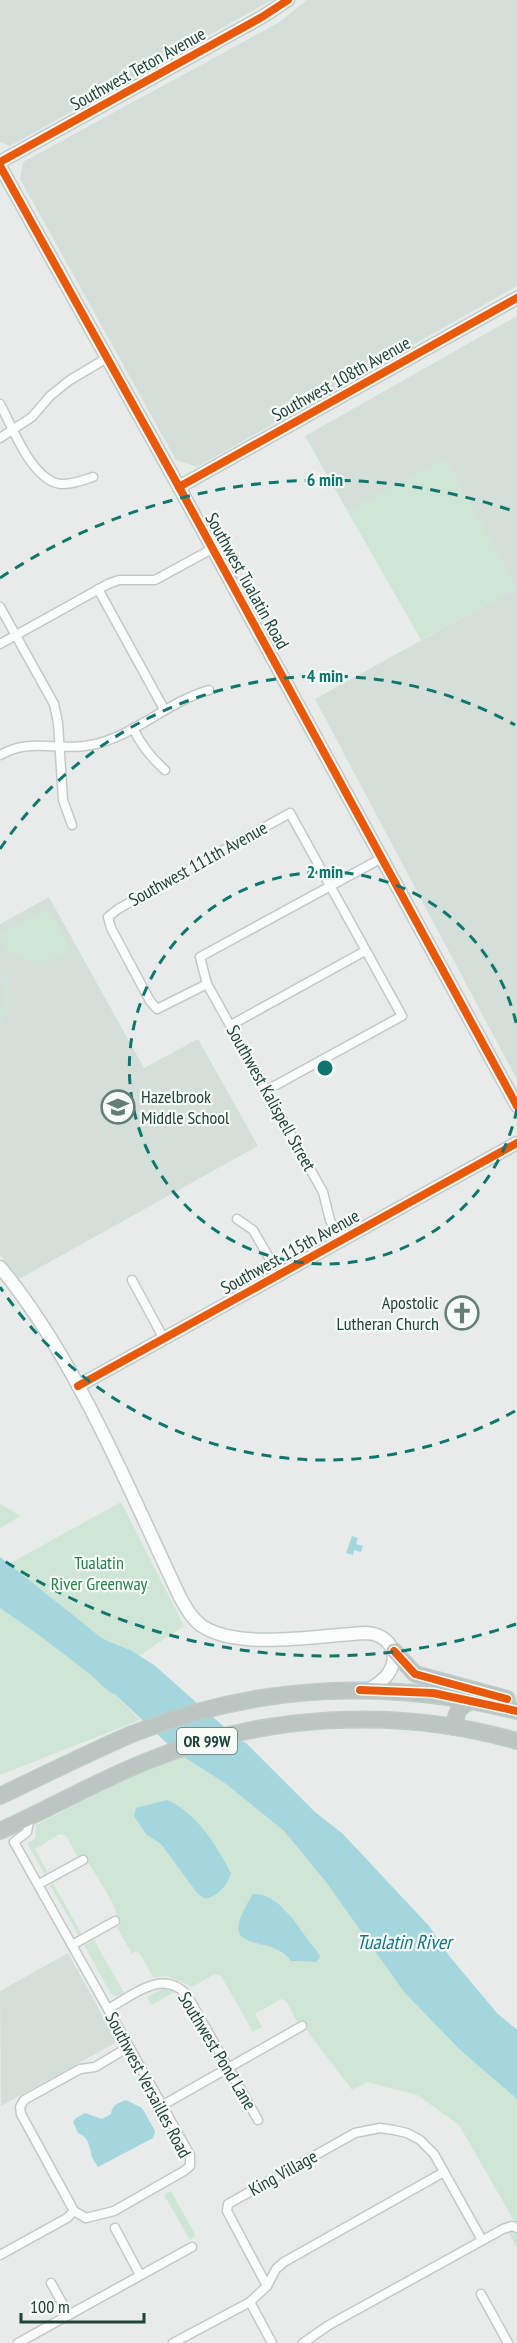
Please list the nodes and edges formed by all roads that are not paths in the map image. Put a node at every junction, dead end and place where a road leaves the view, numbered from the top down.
1 (288, 0) edge
2 (0, 164) edge
3 (517, 298) edge
4 (107, 358) junction
5 (0, 404) edge
6 (14, 430) junction
7 (0, 438) edge
8 (93, 477) dead end
9 (179, 487) junction
10 (212, 549) junction
11 (98, 589) junction
12 (0, 607) edge
13 (16, 635) junction
14 (0, 644) edge
15 (209, 690) dead end
16 (164, 710) junction
17 (133, 728) junction
18 (59, 746) junction
19 (0, 755) edge
20 (165, 770) dead end
21 (72, 825) dead end
22 (382, 858) junction
23 (330, 886) junction
24 (366, 951) junction
25 (207, 984) junction
26 (231, 1025) junction
27 (267, 1090) junction
28 (517, 1106) edge
29 (517, 1143) edge
30 (237, 1219) dead end
31 (340, 1240) junction
32 (0, 1267) edge
33 (279, 1275) junction
34 (132, 1280) dead end
35 (164, 1339) junction
36 (78, 1386) junction
37 (394, 1651) junction
38 (369, 1689) junction
39 (474, 1700) junction
40 (517, 1706) edge
41 (517, 1711) edge
42 (454, 1727) junction
43 (517, 1741) edge
44 (0, 1796) edge
45 (30, 1817) junction
46 (0, 1831) edge
47 (83, 1860) dead end
48 (39, 1884) junction
49 (115, 1921) dead end
50 (72, 1945) junction
51 (108, 2009) junction
52 (302, 2026) dead end
53 (122, 2051) dead end
54 (229, 2068) junction
55 (163, 2105) junction
56 (258, 2120) dead end
57 (444, 2172) junction
58 (75, 2211) junction
59 (115, 2228) dead end
60 (517, 2228) edge
61 (482, 2240) junction
62 (192, 2247) dead end
63 (0, 2255) edge
64 (141, 2275) junction
65 (51, 2283) dead end
66 (267, 2286) junction
67 (481, 2294) dead end
68 (250, 2302) junction
69 (69, 2315) junction
70 (18, 2343) edge
71 (173, 2343) edge
72 (272, 2343) edge
73 (303, 2343) edge
74 (508, 2343) edge

1 - 2 street, Southwest Teton Avenue
2 - 4 street, Southwest Tualatin Road
3 - 9 street, Southwest 108th Avenue
4 - 6 street
4 - 9 street, Southwest Tualatin Road
5 - 6 street
6 - 7 street
6 - 8 street
9 - 10 street, Southwest Tualatin Road
10 - 11 street
10 - 22 street, Southwest Tualatin Road
11 - 13 street
11 - 16 street
12 - 13 street
13 - 14 street
13 - 18 street
15 - 16 street
16 - 17 street
17 - 18 street
17 - 20 street
18 - 19 street
18 - 21 street
22 - 23 street
22 - 28 street, Southwest Tualatin Road
23 - 24 street
23 - 25 street, Southwest Kalispell Street
23 - 25 street, Southwest 111th Avenue
24 - 26 street
24 - 27 street
25 - 26 street, Southwest Kalispell Street
26 - 27 street, Southwest Kalispell Street
27 - 31 street, Southwest Kalispell Street
29 - 31 street, Southwest 115th Avenue
30 - 33 street
31 - 33 street, Southwest 115th Avenue
32 - 36 street
33 - 35 street, Southwest 115th Avenue
34 - 35 street
35 - 36 street, Southwest 115th Avenue
36 - 37 street
37 - 38 street
37 - 40 highway
38 - 39 highway, OR 99W
38 - 44 highway, OR 99W
39 - 41 highway, OR 99W
39 - 42 highway
42 - 43 highway, OR 99W
42 - 45 highway, OR 99W
45 - 46 highway, OR 99W
45 - 48 street, Southwest Versailles Road
47 - 48 street
48 - 50 street, Southwest Versailles Road
49 - 50 street
50 - 51 street, Southwest Versailles Road
51 - 54 street, Southwest Pond Lane
51 - 55 street, Southwest Versailles Road
52 - 54 street
53 - 58 street
54 - 55 street
54 - 56 street, Southwest Pond Lane
55 - 58 street, Southwest Versailles Road
57 - 61 street, King Village
57 - 66 street
57 - 66 street, King Village
58 - 63 street
59 - 64 street
60 - 61 street
61 - 73 street
62 - 64 street
64 - 69 street
65 - 69 street
66 - 68 street
67 - 74 street
68 - 71 street
68 - 72 street
69 - 70 street

